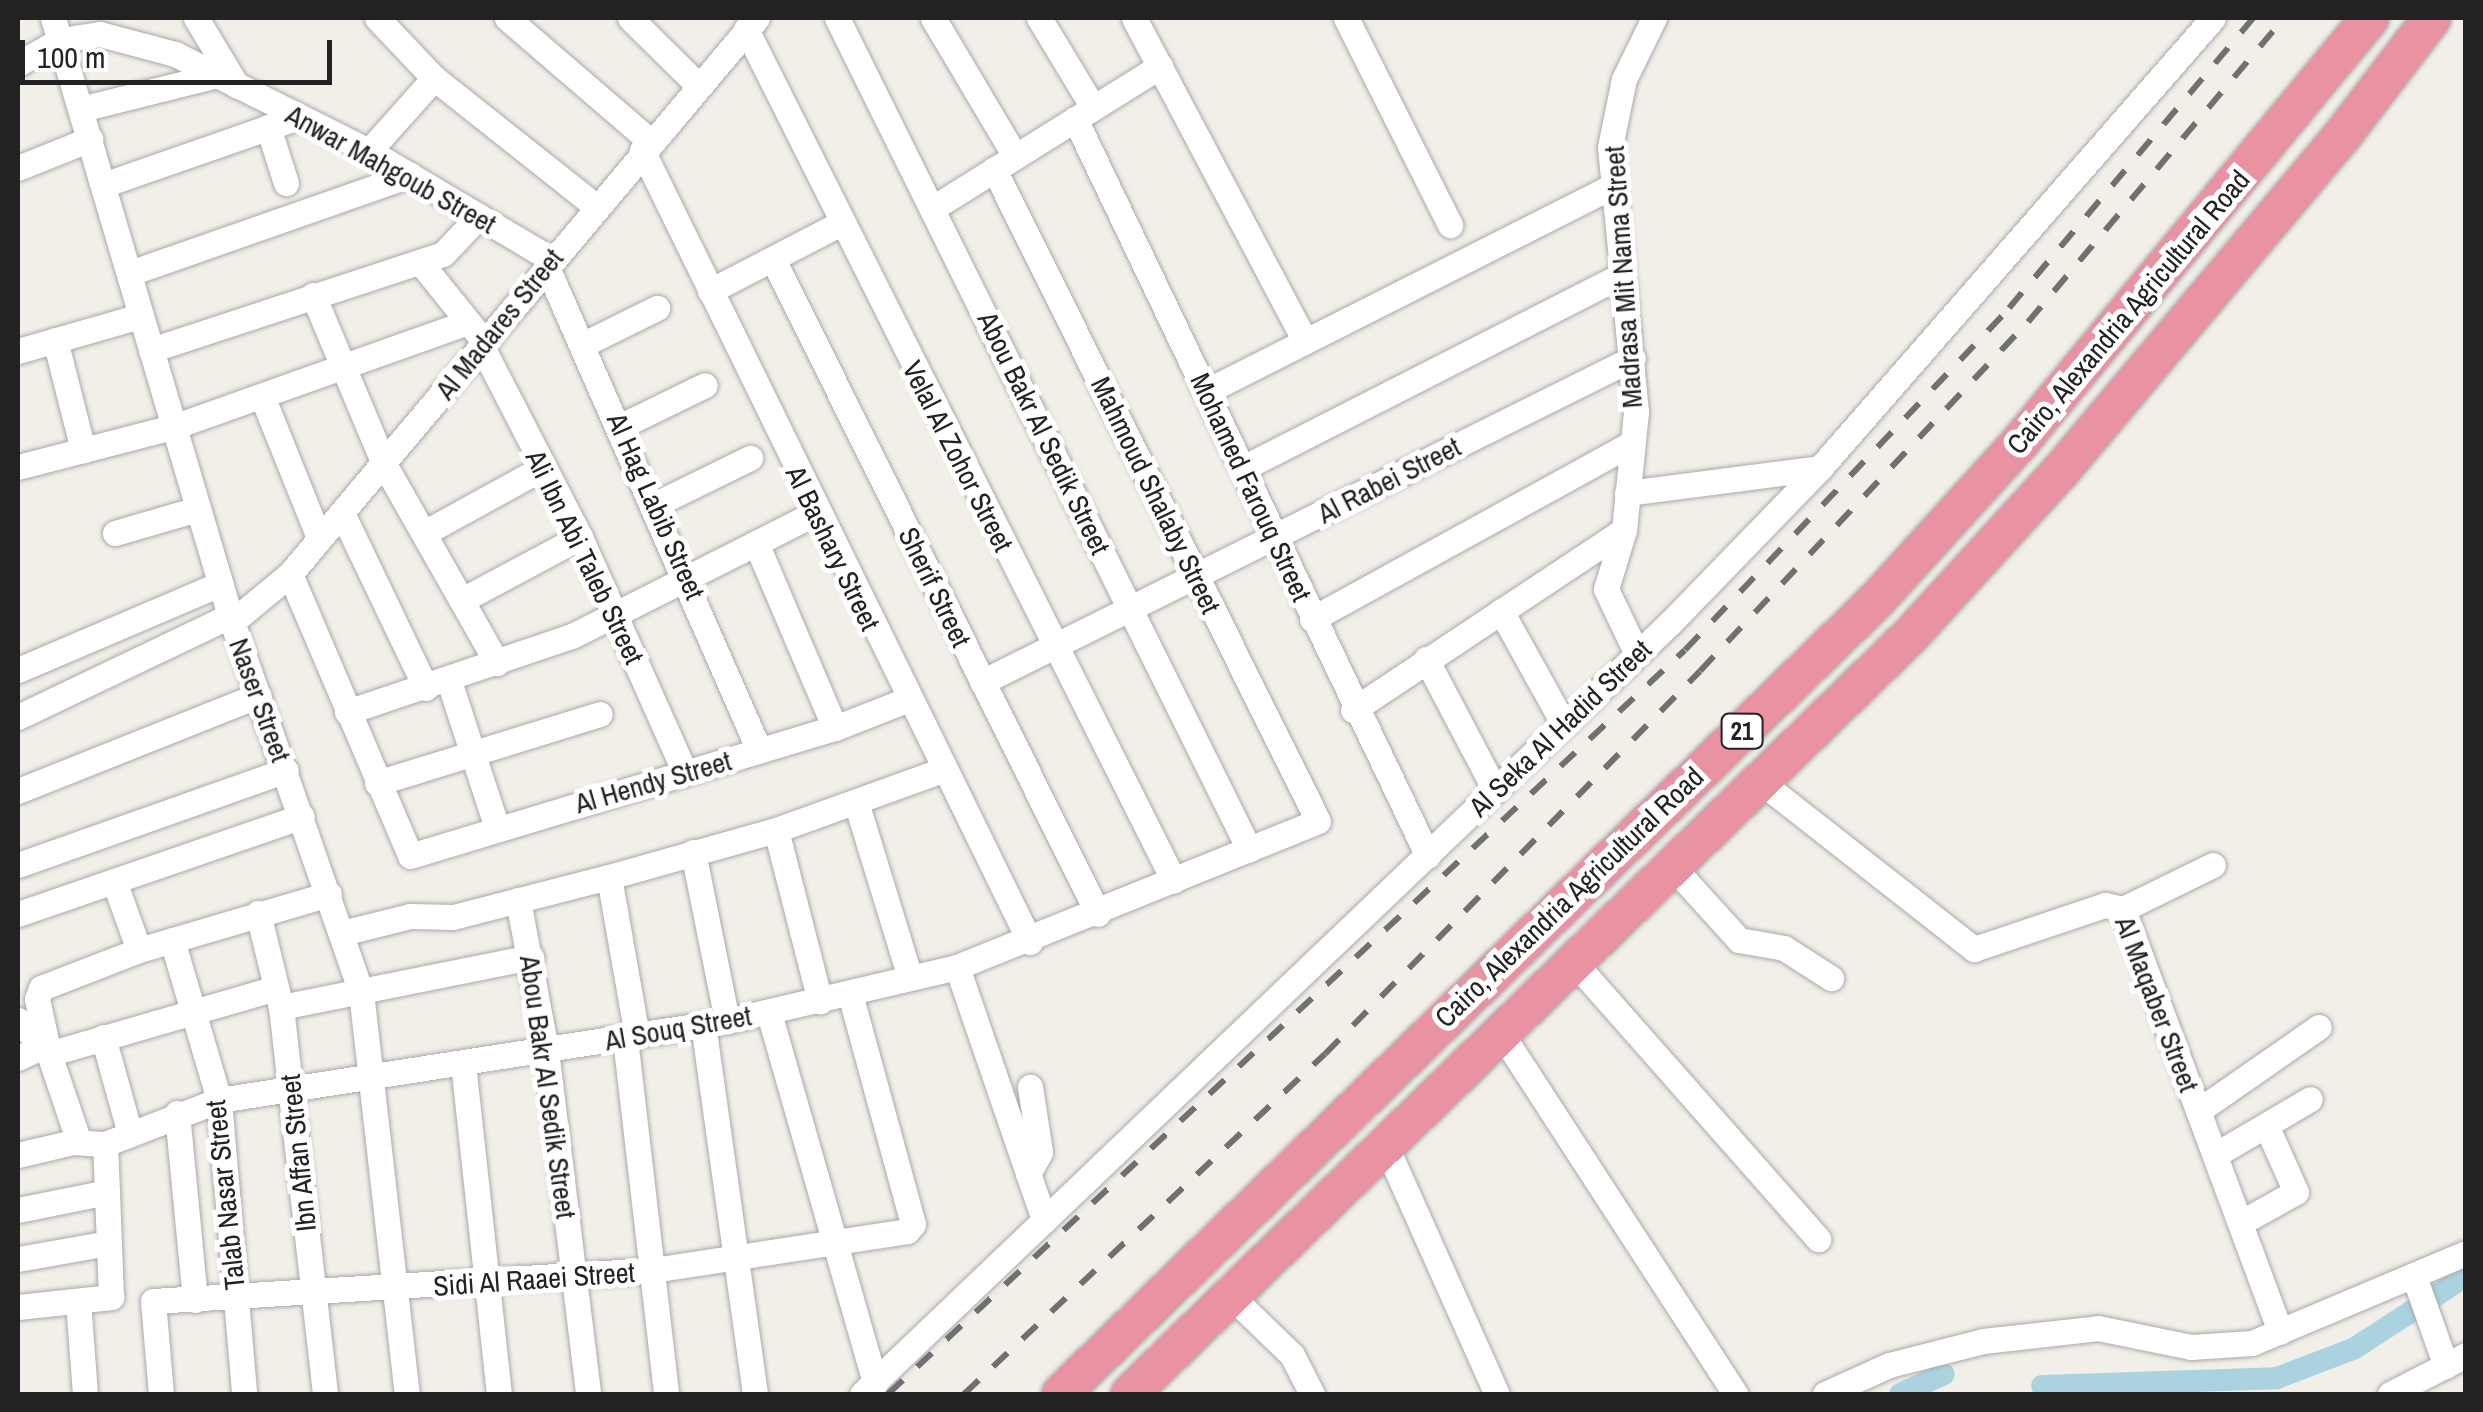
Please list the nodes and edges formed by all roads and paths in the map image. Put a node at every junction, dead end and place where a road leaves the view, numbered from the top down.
1 (196, 18) edge
2 (377, 18) edge
3 (507, 18) edge
4 (838, 18) edge
5 (933, 18) edge
6 (1039, 18) edge
7 (1134, 18) edge
8 (1346, 18) edge
9 (1654, 18) edge
10 (2213, 18) edge
11 (2370, 18) edge
12 (2432, 18) edge
13 (639, 21) edge
14 (751, 23) edge
15 (56, 29) edge
16 (18, 64) edge
17 (1160, 66) junction
18 (434, 78) junction
19 (227, 80) junction
20 (696, 83) junction
21 (82, 108) junction
22 (1084, 113) junction
23 (298, 117) junction
24 (268, 128) junction
25 (90, 138) junction
26 (646, 146) junction
27 (369, 151) junction
28 (1004, 163) junction
29 (18, 168) edge
30 (410, 175) junction
31 (286, 183) dead end
32 (103, 185) junction
33 (1610, 187) junction
34 (597, 207) junction
35 (933, 208) junction
36 (479, 216) junction
37 (840, 223) junction
38 (1450, 225) dead end
39 (773, 259) junction
40 (420, 262) junction
41 (549, 262) junction
42 (130, 272) junction
43 (1618, 277) junction
44 (710, 292) junction
45 (313, 295) junction
46 (657, 308) dead end
47 (140, 316) junction
48 (478, 336) junction
49 (55, 340) junction
50 (1305, 341) junction
51 (582, 345) junction
52 (151, 350) junction
53 (18, 351) edge
54 (1634, 358) junction
55 (344, 367) junction
56 (705, 385) dead end
57 (1207, 390) junction
58 (262, 396) junction
59 (621, 426) junction
60 (174, 427) junction
61 (1632, 443) junction
62 (84, 450) junction
63 (750, 458) dead end
64 (384, 464) junction
65 (18, 467) edge
66 (544, 467) junction
67 (1243, 468) junction
68 (1820, 468) junction
69 (1627, 493) junction
70 (656, 504) junction
71 (197, 509) junction
72 (342, 512) junction
73 (816, 513) junction
74 (1624, 530) junction
75 (424, 533) junction
76 (115, 534) dead end
77 (580, 536) junction
78 (1275, 537) junction
79 (320, 538) junction
80 (756, 543) junction
81 (290, 574) junction
82 (1196, 576) junction
83 (688, 578) junction
84 (220, 584) junction
85 (462, 600) junction
86 (1131, 608) junction
87 (1501, 611) junction
88 (616, 617) junction
89 (231, 619) junction
90 (1312, 619) junction
91 (1055, 646) junction
92 (1637, 654) junction
93 (1426, 659) junction
94 (497, 662) junction
95 (18, 670) edge
96 (982, 682) junction
97 (437, 684) junction
98 (258, 695) junction
99 (908, 699) junction
100 (1353, 710) junction
101 (347, 712) junction
102 (600, 714) dead end
103 (18, 717) edge
104 (1563, 723) junction
105 (835, 728) junction
106 (759, 750) junction
107 (472, 753) junction
108 (286, 770) junction
109 (943, 770) junction
110 (684, 771) junction
111 (1761, 782) junction
112 (376, 783) junction
113 (1495, 790) junction
114 (18, 791) edge
115 (856, 802) junction
116 (302, 816) junction
117 (1318, 821) joint
118 (497, 828) junction
119 (776, 830) junction
120 (74, 846) junction
121 (1250, 849) junction
122 (694, 852) junction
123 (1428, 856) junction
124 (18, 865) edge
125 (2213, 865) dead end
126 (1672, 866) junction
127 (609, 877) junction
128 (114, 881) junction
129 (1174, 881) junction
130 (87, 890) junction
131 (329, 894) junction
132 (518, 900) junction
133 (2123, 909) junction
134 (258, 913) junction
135 (18, 914) edge
136 (1098, 914) junction
137 (342, 933) junction
138 (172, 940) junction
139 (1030, 942) junction
140 (139, 950) junction
141 (530, 958) junction
142 (1573, 961) junction
143 (957, 967) junction
144 (910, 978) junction
145 (1830, 978) dead end
146 (361, 992) junction
147 (850, 994) junction
148 (278, 997) junction
149 (820, 1001) junction
150 (194, 1010) junction
151 (769, 1013) junction
152 (18, 1020) edge
153 (715, 1022) junction
154 (2319, 1027) dead end
155 (1499, 1030) junction
156 (103, 1037) junction
157 (631, 1037) junction
158 (46, 1050) junction
159 (546, 1050) junction
160 (18, 1058) edge
161 (463, 1063) junction
162 (373, 1076) junction
163 (290, 1086) junction
164 (1030, 1088) dead end
165 (2310, 1098) dead end
166 (218, 1100) junction
167 (2198, 1110) junction
168 (177, 1114) junction
169 (2266, 1125) junction
170 (130, 1134) junction
171 (92, 1143) junction
172 (1385, 1144) junction
173 (18, 1155) edge
174 (2215, 1156) junction
175 (1028, 1174) junction
176 (107, 1192) junction
177 (18, 1210) edge
178 (1044, 1220) junction
179 (2240, 1224) junction
180 (1818, 1239) dead end
181 (109, 1243) junction
182 (836, 1244) junction
183 (2466, 1253) edge
184 (736, 1258) junction
185 (18, 1259) edge
186 (653, 1270) junction
187 (575, 1276) junction
188 (486, 1283) junction
189 (396, 1288) junction
190 (2418, 1288) junction
191 (314, 1294) junction
192 (1232, 1297) junction
193 (236, 1298) junction
194 (78, 1300) junction
195 (195, 1300) junction
196 (18, 1307) edge
197 (2280, 1332) junction
198 (2451, 1357) edge
199 (869, 1389) edge
200 (1144, 1390) edge
201 (84, 1394) edge
202 (161, 1394) edge
203 (244, 1394) edge
204 (325, 1394) edge
205 (407, 1394) edge
206 (499, 1394) edge
207 (588, 1394) edge
208 (666, 1394) edge
209 (755, 1394) edge
210 (1061, 1394) edge
211 (1312, 1394) edge
212 (1497, 1394) edge
213 (1735, 1394) edge
214 (1826, 1394) edge
215 (2390, 1394) edge

1 - 19 street
2 - 18 street
3 - 26 street
4 - 35 street, Abou Bakr Al Sedik Street
5 - 28 street, Mahmoud Shalaby Street
6 - 22 street, Mohamed Farouq Street
7 - 17 street
8 - 38 street
9 - 33 street, Madrasa Mit Nama Street
10 - 68 street, Al Seka Al Hadid Street
11 - 210 highway, Cairo, Alexandria Agricultural Road / 21
12 - 111 highway, Cairo, Alexandria Agricultural Road / 21
13 - 20 street
14 - 20 street, Al Madares Street
14 - 37 street, Velal Al Zohor Street
15 - 16 street
15 - 19 street, Anwar Mahgoub Street
15 - 21 street, Naser Street
17 - 22 street
17 - 50 street
18 - 27 street
18 - 34 street
19 - 21 street
19 - 23 street, Anwar Mahgoub Street
20 - 26 street, Al Madares Street
21 - 25 street, Naser Street
22 - 28 street
22 - 57 street, Mohamed Farouq Street
23 - 24 street
23 - 27 street, Anwar Mahgoub Street
24 - 31 street
24 - 32 street
25 - 29 street
25 - 32 street, Naser Street
26 - 34 street, Al Madares Street
26 - 44 street, Al Bashary Street
27 - 30 street, Anwar Mahgoub Street
28 - 35 street
28 - 82 street, Mahmoud Shalaby Street
30 - 36 street, Anwar Mahgoub Street
30 - 42 street
32 - 42 street, Naser Street
33 - 43 street, Madrasa Mit Nama Street
33 - 50 street
34 - 41 street, Al Madares Street
35 - 86 street, Abou Bakr Al Sedik Street
36 - 40 street
36 - 41 street, Anwar Mahgoub Street
37 - 39 street
37 - 91 street, Velal Al Zohor Street
39 - 44 street
39 - 96 street, Sherif Street
40 - 45 street
40 - 48 street, Ali Ibn Abi Taleb Street
41 - 48 street, Al Madares Street
41 - 51 street, Al Hag Labib Street
42 - 47 street, Naser Street
43 - 54 street, Madrasa Mit Nama Street
43 - 67 street
44 - 73 street, Al Bashary Street
45 - 52 street
45 - 55 street
46 - 51 street
47 - 49 street
47 - 52 street, Naser Street
48 - 55 street
48 - 64 street, Al Madares Street
48 - 66 street, Ali Ibn Abi Taleb Street
49 - 53 street
49 - 62 street
50 - 57 street
51 - 59 street, Al Hag Labib Street
52 - 60 street, Naser Street
54 - 61 street, Madrasa Mit Nama Street
54 - 78 street, Al Rabei Street
55 - 58 street
55 - 64 street
56 - 59 street
57 - 67 street, Mohamed Farouq Street
58 - 60 street
58 - 79 street
59 - 70 street, Al Hag Labib Street
60 - 62 street
60 - 71 street, Naser Street
61 - 69 street, Madrasa Mit Nama Street
61 - 90 street
62 - 65 street
63 - 70 street
64 - 72 street, Al Madares Street
64 - 75 street
66 - 75 street
66 - 77 street, Ali Ibn Abi Taleb Street
67 - 78 street, Mohamed Farouq Street
68 - 69 street
68 - 92 street, Al Seka Al Hadid Street
69 - 74 street, Madrasa Mit Nama Street
70 - 83 street, Al Hag Labib Street
71 - 76 street
71 - 84 street, Naser Street
72 - 79 street, Al Madares Street
72 - 97 street
73 - 80 street
73 - 99 street, Al Bashary Street
74 - 87 street
74 - 92 street, Madrasa Mit Nama Street
75 - 85 street
77 - 85 street
77 - 88 street, Ali Ibn Abi Taleb Street
78 - 82 street, Al Rabei Street
78 - 90 street, Mohamed Farouq Street
79 - 81 street, Al Madares Street
80 - 83 street
80 - 105 street
81 - 89 street, Al Madares Street
81 - 101 street
82 - 86 street, Al Rabei Street
82 - 117 street, Mahmoud Shalaby Street
83 - 88 street
83 - 106 street, Al Hag Labib Street
84 - 89 street, Naser Street
84 - 95 street
85 - 94 street
86 - 91 street, Al Rabei Street
86 - 121 street, Abou Bakr Al Sedik Street
87 - 93 street
87 - 104 street
88 - 94 street
88 - 110 street, Ali Ibn Abi Taleb Street
89 - 98 street, Naser Street
89 - 103 street, Al Madares Street
90 - 100 street, Mohamed Farouq Street
91 - 96 street, Al Rabei Street
91 - 129 street, Velal Al Zohor Street
92 - 104 street, Al Seka Al Hadid Street
93 - 100 street
93 - 113 street
94 - 97 street
96 - 136 street, Sherif Street
97 - 101 street
97 - 107 street
98 - 108 street, Naser Street
98 - 114 street
99 - 105 street, Al Hendy Street
99 - 109 street, Al Bashary Street
100 - 123 street, Mohamed Farouq Street
101 - 112 street
102 - 107 street
104 - 113 street, Al Seka Al Hadid Street
105 - 106 street, Al Hendy Street
106 - 110 street, Al Hendy Street
107 - 112 street
107 - 118 street
108 - 116 street, Naser Street
108 - 120 street
109 - 115 street
109 - 139 street, Al Bashary Street
110 - 118 street, Al Hendy Street
111 - 126 highway, Cairo, Alexandria Agricultural Road / 21
111 - 133 street, Al Maqaber Street
112 - 118 street, Al Hendy Street
113 - 123 street, Al Seka Al Hadid Street
115 - 119 street
115 - 144 street
116 - 128 street
116 - 131 street, Naser Street
117 - 121 street, Al Souq Street
119 - 122 street
119 - 149 street
120 - 124 street
120 - 130 street
121 - 129 street, Al Souq Street
122 - 127 street
122 - 153 street
123 - 178 street, Al Seka Al Hadid Street
125 - 133 street
126 - 142 highway, Cairo, Alexandria Agricultural Road / 21
126 - 145 street
127 - 132 street
127 - 157 street
128 - 130 street
128 - 140 street
129 - 136 street, Al Souq Street
130 - 135 street
131 - 134 street
131 - 137 street, Naser Street
132 - 137 street
132 - 141 street, Abou Bakr Al Sedik Street
133 - 167 street, Al Maqaber Street
134 - 138 street
134 - 148 street, Ibn Affan Street
136 - 139 street, Al Souq Street
137 - 146 street, Naser Street
138 - 140 street
138 - 150 street, Talab Nasar Street
139 - 143 street, Al Souq Street
140 - 158 street
141 - 146 street
141 - 159 street, Abou Bakr Al Sedik Street
142 - 155 highway, Cairo, Alexandria Agricultural Road / 21
142 - 180 street
143 - 144 street, Al Souq Street
143 - 175 street
144 - 147 street, Al Souq Street
146 - 148 street
146 - 162 street, Naser Street
147 - 149 street, Al Souq Street
147 - 182 street, Sidi Al Raaei Street
148 - 150 street
148 - 163 street, Ibn Affan Street
149 - 151 street, Al Souq Street
150 - 156 street
150 - 166 street, Talab Nasar Street
151 - 153 street, Al Souq Street
151 - 182 street
152 - 158 street
153 - 157 street, Al Souq Street
153 - 184 street
154 - 167 street
155 - 172 highway, Cairo, Alexandria Agricultural Road / 21
155 - 213 street
156 - 158 street
156 - 170 street
157 - 159 street, Al Souq Street
157 - 186 street
158 - 160 street
158 - 171 street
159 - 161 street, Al Souq Street
159 - 187 street, Abou Bakr Al Sedik Street
161 - 162 street, Al Souq Street
161 - 188 street
162 - 163 street, Al Souq Street
162 - 189 street, Naser Street
163 - 166 street, Al Souq Street
163 - 191 street, Ibn Affan Street
164 - 175 street
165 - 169 street
166 - 168 street, Al Souq Street
166 - 193 street, Talab Nasar Street
167 - 174 street, Al Maqaber Street
168 - 170 street, Al Souq Street
168 - 195 street
169 - 174 street
169 - 179 street
170 - 171 street, Al Souq Street
171 - 173 street, Al Souq Street
171 - 176 street
172 - 192 highway, Cairo, Alexandria Agricultural Road / 21
172 - 212 street
174 - 179 street, Al Maqaber Street
175 - 178 street
176 - 177 street
176 - 181 street
178 - 199 street, Al Seka Al Hadid Street
179 - 197 street, Al Maqaber Street
181 - 185 street
181 - 194 street
182 - 184 street, Sidi Al Raaei Street
182 - 199 street
183 - 190 street
184 - 186 street, Sidi Al Raaei Street
184 - 209 street
186 - 187 street, Sidi Al Raaei Street
186 - 208 street
187 - 188 street, Sidi Al Raaei Street
187 - 207 street, Abou Bakr Al Sedik Street
188 - 189 street, Sidi Al Raaei Street
188 - 206 street
189 - 191 street, Sidi Al Raaei Street
189 - 205 street, Naser Street
190 - 197 street
190 - 198 street
191 - 193 street, Sidi Al Raaei Street
191 - 204 street, Ibn Affan Street
192 - 200 highway, Cairo, Alexandria Agricultural Road / 21
192 - 211 street
193 - 195 street, Sidi Al Raaei Street
193 - 203 street, Talab Nasar Street
194 - 196 street
194 - 201 street
195 - 202 street, Sidi Al Raaei Street
197 - 214 street
198 - 215 street

